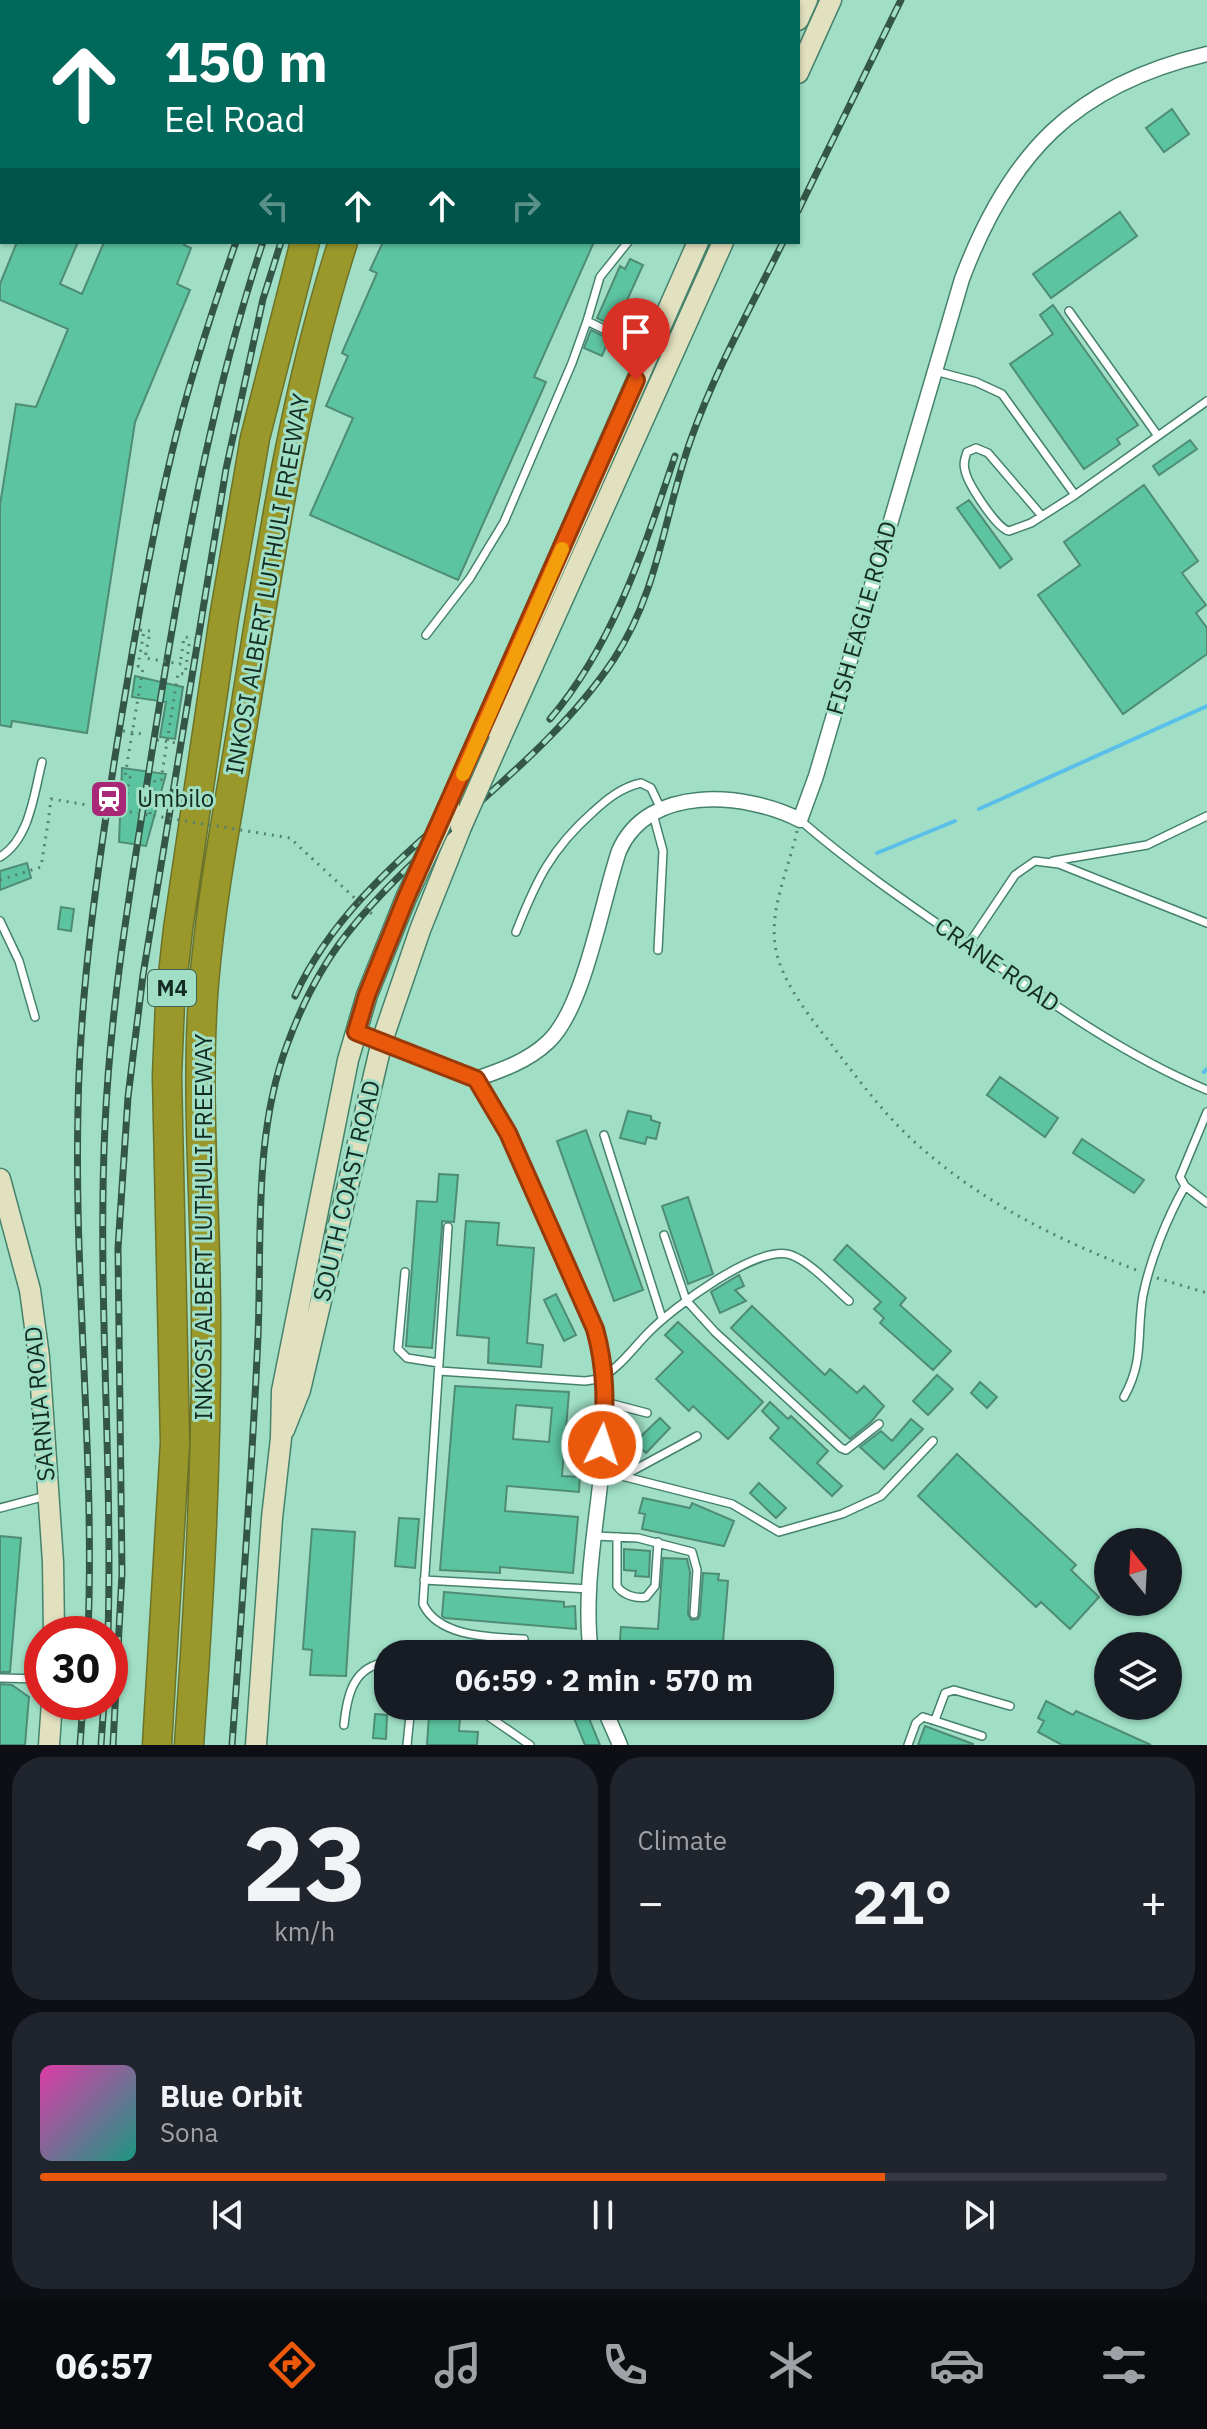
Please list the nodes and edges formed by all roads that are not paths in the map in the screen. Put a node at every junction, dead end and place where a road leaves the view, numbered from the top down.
1 (831, 0) edge
2 (1207, 54) edge
3 (800, 69) edge
4 (304, 244) edge
5 (342, 244) edge
6 (626, 244) edge
7 (697, 244) edge
8 (722, 244) edge
9 (1069, 311) dead end
10 (587, 321) junction
11 (649, 351) junction
12 (670, 358) junction
13 (935, 371) junction
14 (1207, 401) edge
15 (1158, 436) junction
16 (1075, 495) junction
17 (1042, 516) junction
18 (426, 635) dead end
19 (42, 762) dead end
20 (656, 810) junction
21 (1207, 816) edge
22 (800, 820) junction
23 (0, 857) edge
24 (1051, 861) junction
25 (0, 921) edge
26 (1207, 923) edge
27 (516, 932) dead end
28 (968, 945) junction
29 (658, 950) dead end
30 (35, 1017) dead end
31 (356, 1032) junction
32 (382, 1041) junction
33 (476, 1079) junction
34 (1207, 1090) edge
35 (1207, 1112) edge
36 (604, 1135) dead end
37 (0, 1179) edge
38 (1185, 1186) junction
39 (1207, 1203) edge
40 (448, 1227) dead end
41 (664, 1235) dead end
42 (405, 1272) dead end
43 (686, 1300) junction
44 (849, 1301) dead end
45 (662, 1318) junction
46 (439, 1367) junction
47 (604, 1376) junction
48 (1124, 1397) dead end
49 (605, 1402) junction
50 (647, 1413) dead end
51 (879, 1424) dead end
52 (697, 1436) dead end
53 (281, 1438) junction
54 (933, 1441) dead end
55 (600, 1470) junction
56 (623, 1476) junction
57 (48, 1495) junction
58 (0, 1508) edge
59 (595, 1536) junction
60 (617, 1537) junction
61 (658, 1542) junction
62 (424, 1580) junction
63 (590, 1589) junction
64 (694, 1614) dead end
65 (53, 1616) edge
66 (524, 1639) dead end
67 (591, 1640) edge
68 (374, 1666) edge
69 (0, 1678) edge
70 (24, 1679) edge
71 (1010, 1706) dead end
72 (51, 1720) edge
73 (410, 1720) edge
74 (496, 1720) edge
75 (609, 1720) edge
76 (935, 1720) junction
77 (344, 1725) dead end
78 (982, 1736) dead end
79 (49, 1745) edge
80 (157, 1745) edge
81 (189, 1745) edge
82 (256, 1745) edge
83 (407, 1745) edge
84 (530, 1745) edge
85 (620, 1745) edge
86 (908, 1745) edge

1 - 3 street
2 - 13 street, FISH EAGLE ROAD
4 - 80 highway, INKOSI ALBERT LUTHULI FREEWAY / M4
5 - 81 highway, INKOSI ALBERT LUTHULI FREEWAY / M4
6 - 10 lane
7 - 11 street, SOUTH COAST ROAD
8 - 12 street, SOUTH COAST ROAD
9 - 15 lane
10 - 11 lane
10 - 18 lane
11 - 12 lane
11 - 31 street, SOUTH COAST ROAD, bridge
12 - 32 street, SOUTH COAST ROAD, bridge
13 - 16 lane
13 - 22 street, FISH EAGLE ROAD
14 - 15 lane
15 - 16 lane
16 - 17 lane
17 - 17 lane
19 - 23 lane
20 - 22 street
20 - 27 lane
20 - 29 lane
20 - 33 street
21 - 24 lane
22 - 28 lane, CRANE ROAD
24 - 26 lane
24 - 28 lane
25 - 30 lane
28 - 34 lane, CRANE ROAD
31 - 32 street
31 - 53 street, SOUTH COAST ROAD
32 - 33 street
32 - 53 street, SOUTH COAST ROAD
33 - 47 street
35 - 38 lane
36 - 45 lane
37 - 57 street, SARNIA ROAD
38 - 39 lane
38 - 48 lane
40 - 46 lane
41 - 43 lane
42 - 46 lane
43 - 44 lane
43 - 45 lane
43 - 51 lane
45 - 47 lane
46 - 47 lane
46 - 62 lane
47 - 49 street
49 - 50 lane
49 - 55 street
52 - 56 lane
53 - 82 street, SOUTH COAST ROAD
54 - 56 lane
55 - 56 lane
55 - 59 street
57 - 58 lane
57 - 65 street, SARNIA ROAD
59 - 60 lane
59 - 63 street
60 - 61 lane
60 - 61 lane
61 - 64 lane
62 - 63 lane
62 - 66 lane
63 - 67 street
68 - 77 lane
69 - 70 lane
71 - 76 lane
72 - 79 street
73 - 83 lane
74 - 84 lane
75 - 85 street
76 - 78 lane
76 - 86 lane

